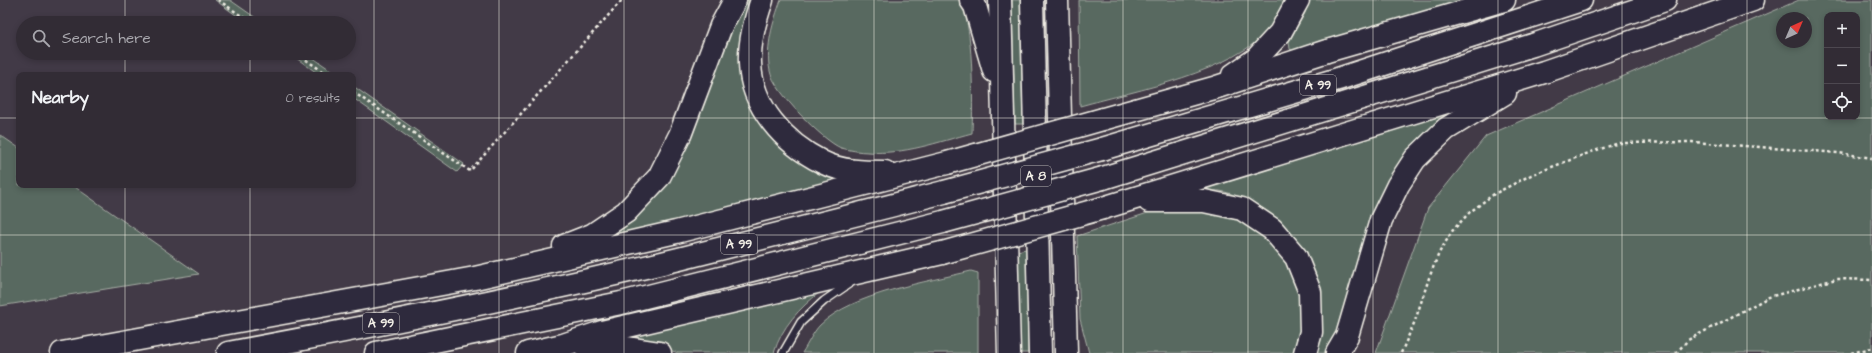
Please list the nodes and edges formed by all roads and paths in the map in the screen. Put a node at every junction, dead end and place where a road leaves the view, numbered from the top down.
1 (218, 0) edge
2 (622, 0) edge
3 (735, 0) edge
4 (762, 0) edge
5 (971, 0) edge
6 (1000, 0) edge
7 (1032, 0) edge
8 (1057, 0) edge
9 (1298, 0) edge
10 (1504, 0) edge
11 (1581, 0) edge
12 (1665, 0) edge
13 (1753, 0) edge
14 (242, 16) edge
15 (306, 60) edge
16 (324, 72) edge
17 (1544, 72) junction
18 (1217, 87) junction
19 (356, 94) edge
20 (1003, 105) junction
21 (1872, 158) edge
22 (918, 171) junction
23 (1127, 201) junction
24 (867, 271) junction
25 (475, 278) junction
26 (1872, 280) edge
27 (1065, 313) junction
28 (563, 345) junction
29 (1872, 348) edge
30 (62, 353) edge
31 (228, 353) edge
32 (376, 353) edge
33 (528, 353) edge
34 (660, 353) edge
35 (783, 353) edge
36 (1008, 353) edge
37 (1040, 353) edge
38 (1066, 353) edge
39 (1081, 353) edge
40 (1305, 353) edge
41 (1337, 353) edge
42 (1401, 353) edge
43 (1676, 353) edge
44 (1851, 353) edge

1 - 14 path
2 - 19 path
3 - 25 highway
4 - 22 highway
5 - 20 highway
6 - 20 highway, A 8
7 - 37 highway, A 8
8 - 27 highway
9 - 18 highway
10 - 18 highway
11 - 31 highway, A 99, bridge
12 - 32 highway, A 99, bridge
13 - 17 highway
15 - 16 path
17 - 23 highway
17 - 41 highway
18 - 22 highway, bridge
20 - 36 highway, A 8
21 - 42 path
22 - 25 highway
23 - 24 highway, bridge
23 - 40 highway
24 - 28 highway
24 - 35 lane
25 - 30 highway
26 - 43 path
27 - 38 highway
27 - 39 highway
28 - 33 highway
28 - 34 highway
29 - 44 path

